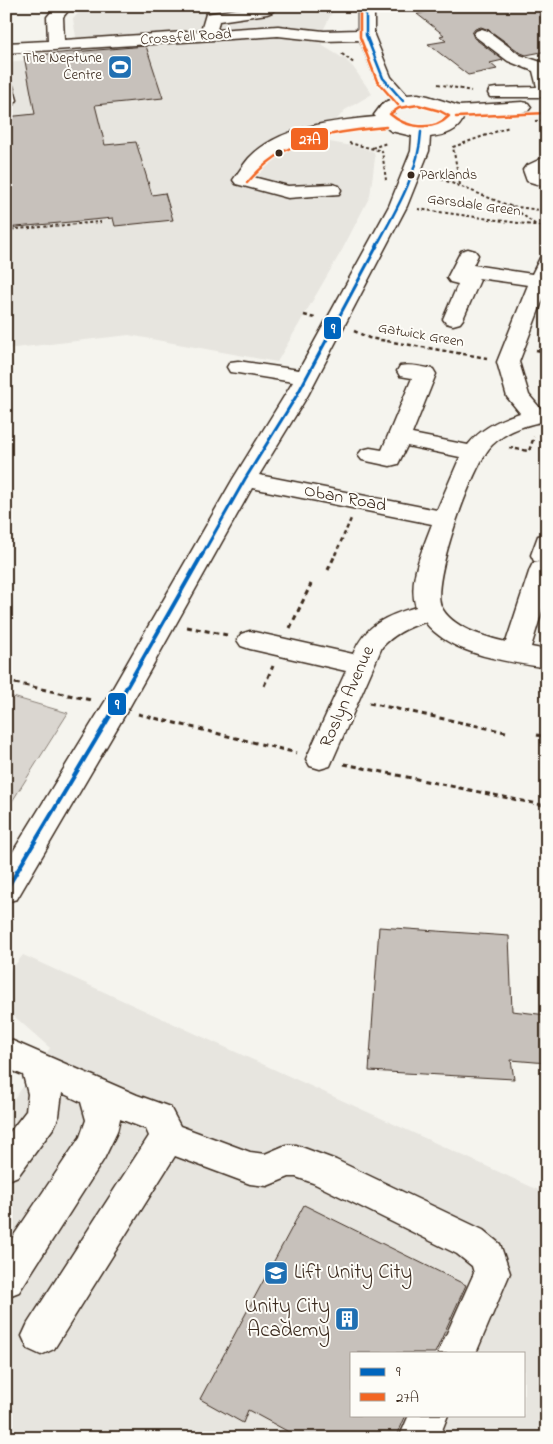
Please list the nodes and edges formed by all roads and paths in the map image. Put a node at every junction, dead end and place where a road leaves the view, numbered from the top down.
1 (64, 6) edge
2 (366, 6) edge
3 (532, 6) edge
4 (267, 9) dead end
5 (547, 9) edge
6 (482, 34) dead end
7 (208, 35) junction
8 (366, 35) junction
9 (56, 45) junction
10 (6, 48) edge
11 (547, 92) edge
12 (496, 93) dead end
13 (403, 101) junction
14 (547, 107) edge
15 (456, 112) junction
16 (547, 120) edge
17 (385, 121) junction
18 (529, 122) dead end
19 (516, 125) dead end
20 (421, 132) junction
21 (547, 161) edge
22 (414, 168) junction
23 (547, 182) edge
24 (460, 186) junction
25 (332, 190) dead end
26 (398, 206) junction
27 (510, 206) junction
28 (547, 211) edge
29 (101, 222) dead end
30 (537, 225) junction
31 (547, 227) edge
32 (6, 230) edge
33 (543, 272) edge
34 (304, 315) dead end
35 (453, 319) dead end
36 (335, 322) junction
37 (508, 362) junction
38 (238, 367) dead end
39 (408, 371) dead end
40 (306, 378) junction
41 (541, 415) edge
42 (399, 438) junction
43 (474, 453) junction
44 (370, 455) dead end
45 (245, 479) junction
46 (358, 502) junction
47 (446, 519) junction
48 (544, 555) edge
49 (328, 570) dead end
50 (312, 584) dead end
51 (430, 612) junction
52 (163, 622) junction
53 (250, 640) joint
54 (281, 648) junction
55 (516, 653) junction
56 (547, 659) edge
57 (362, 665) junction
58 (6, 681) edge
59 (347, 698) junction
60 (116, 706) junction
61 (506, 732) dead end
62 (537, 735) dead end
63 (547, 737) edge
64 (320, 759) dead end
65 (6, 890) edge
66 (6, 1052) edge
67 (37, 1066) junction
68 (93, 1091) junction
69 (168, 1136) junction
70 (6, 1165) edge
71 (6, 1280) edge
72 (41, 1336) dead end
73 (457, 1352) edge
74 (429, 1416) edge
75 (419, 1438) edge

1 - 9 street
2 - 8 street
3 - 5 path
4 - 7 street
6 - 11 street
7 - 8 street, Crossfell Road
7 - 9 street, Crossfell Road
8 - 13 street
9 - 10 street, Crossfell Road
11 - 12 street
13 - 15 street
13 - 17 street
14 - 15 street
15 - 20 street
16 - 18 path
17 - 20 street
17 - 25 street
19 - 24 path
20 - 22 street
21 - 23 street
22 - 24 path, Garsdale Green
22 - 26 street
24 - 27 path, Garsdale Green
26 - 30 path, Garsdale Green
26 - 36 street
27 - 28 path, Garsdale Green
27 - 30 path
29 - 32 path
30 - 31 path, Garsdale Green
33 - 35 street
33 - 37 street
34 - 36 path, Gatwick Green
36 - 37 path, Gatwick Green
36 - 40 street
37 - 41 street
38 - 40 street
39 - 42 street
40 - 45 street
41 - 43 street
42 - 43 street
42 - 44 street
43 - 47 street
45 - 46 street, Oban Road
45 - 52 street
46 - 47 street, Oban Road
46 - 49 path
47 - 51 street
48 - 55 street
50 - 54 path
51 - 55 street
51 - 57 street, Roslyn Avenue
52 - 53 path
52 - 60 street
53 - 54 street
54 - 57 street
55 - 56 street
57 - 59 street, Roslyn Avenue
58 - 60 path
59 - 61 path
59 - 64 street, Roslyn Avenue
60 - 65 street
62 - 63 path
66 - 67 street
67 - 68 street
67 - 70 street
68 - 69 street
68 - 71 street
69 - 72 street
69 - 73 street
74 - 75 street

